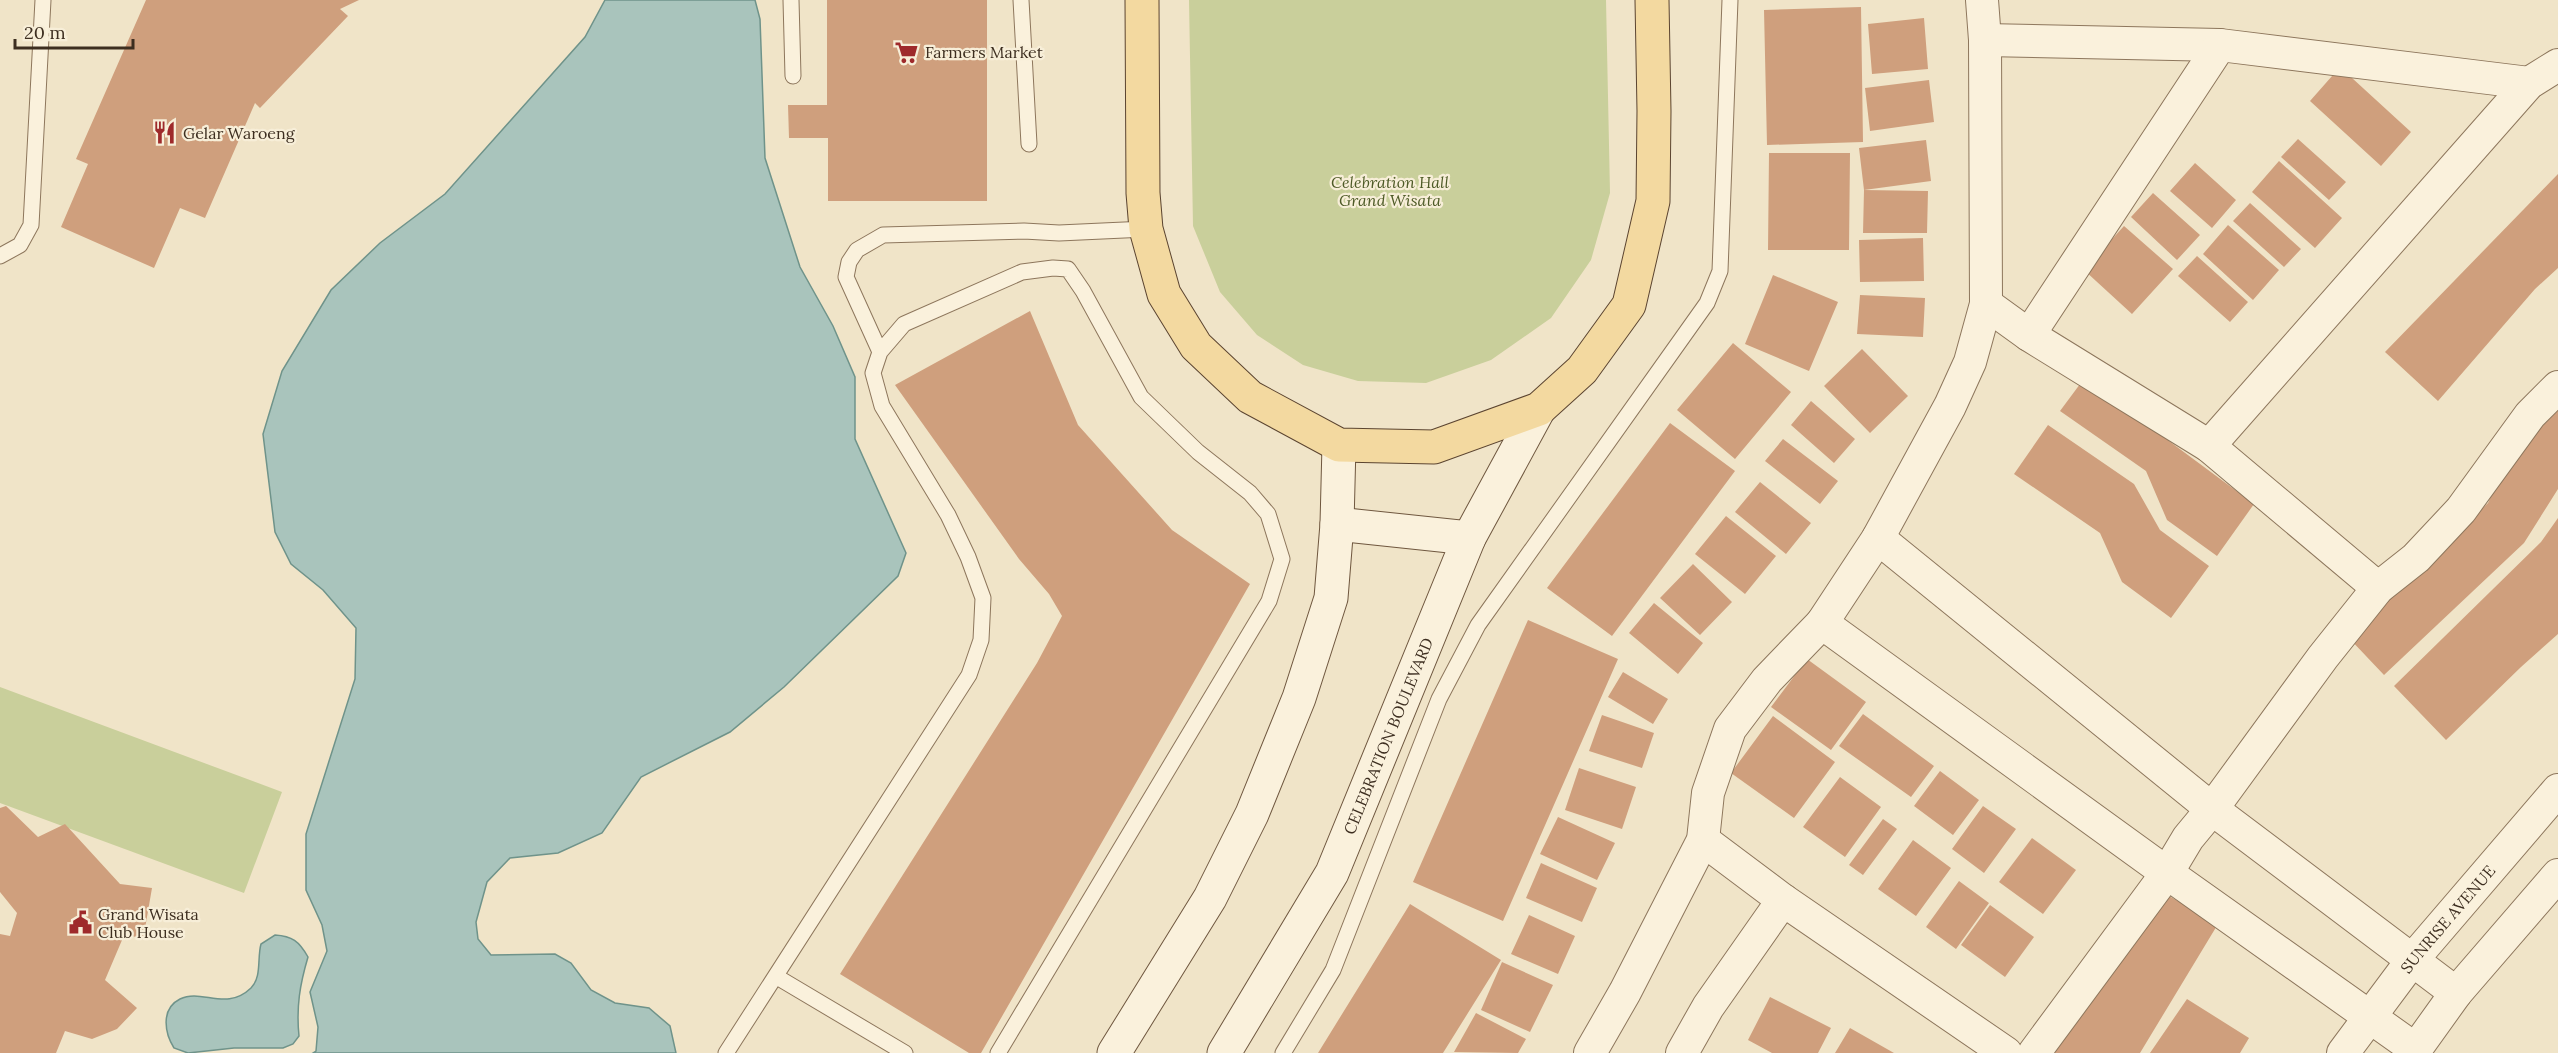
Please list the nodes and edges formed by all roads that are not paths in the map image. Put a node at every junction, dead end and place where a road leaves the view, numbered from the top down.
1 (43, 0) edge
2 (791, 0) edge
3 (1021, 0) edge
4 (1142, 0) edge
5 (1652, 0) edge
6 (1730, 0) edge
7 (1982, 0) edge
8 (1985, 40) junction
9 (2220, 45) junction
10 (2558, 65) edge
11 (793, 76) dead end
12 (2529, 83) junction
13 (1029, 144) dead end
14 (1146, 229) junction
15 (0, 256) edge
16 (1986, 304) junction
17 (2029, 336) junction
18 (880, 352) junction
19 (2558, 387) edge
20 (1539, 409) junction
21 (1339, 445) junction
22 (2208, 446) junction
23 (1337, 524) junction
24 (1469, 538) junction
25 (1878, 538) junction
26 (2378, 588) junction
27 (1822, 623) junction
28 (2558, 790) edge
29 (2212, 809) junction
30 (1703, 840) junction
31 (2167, 873) junction
32 (2558, 875) edge
33 (1783, 900) junction
34 (2414, 959) junction
35 (777, 977) junction
36 (2456, 993) junction
37 (2370, 1016) junction
38 (2414, 1051) edge
39 (726, 1053) edge
40 (905, 1053) edge
41 (998, 1053) edge
42 (1114, 1053) edge
43 (1224, 1053) edge
44 (1283, 1053) edge
45 (1590, 1053) edge
46 (1682, 1053) edge
47 (2006, 1053) edge
48 (2034, 1053) edge
49 (2343, 1053) edge

1 - 15 lane
2 - 11 lane
3 - 13 lane
4 - 14 main road
5 - 20 main road
6 - 44 lane
7 - 8 street
8 - 9 street
8 - 16 street
9 - 12 street
9 - 17 street
10 - 12 street
12 - 22 street
14 - 18 lane
14 - 21 main road
16 - 17 street
16 - 25 street
17 - 22 street
18 - 35 lane
18 - 41 lane
19 - 26 street
20 - 21 main road
20 - 24 street, CELEBRATION BOULEVARD
21 - 23 street
22 - 26 street
23 - 24 street
23 - 42 street
24 - 43 street, CELEBRATION BOULEVARD
25 - 27 street
25 - 29 street
26 - 29 street
27 - 30 street
27 - 31 street
28 - 34 street, SUNRISE AVENUE
29 - 31 street
29 - 34 street
30 - 33 street
30 - 45 street
31 - 37 street
31 - 48 street
32 - 36 street
33 - 46 street
33 - 47 street
34 - 36 street
34 - 37 street, SUNRISE AVENUE
35 - 39 lane
35 - 40 lane
36 - 38 street
37 - 38 street
37 - 49 street, SUNRISE AVENUE

